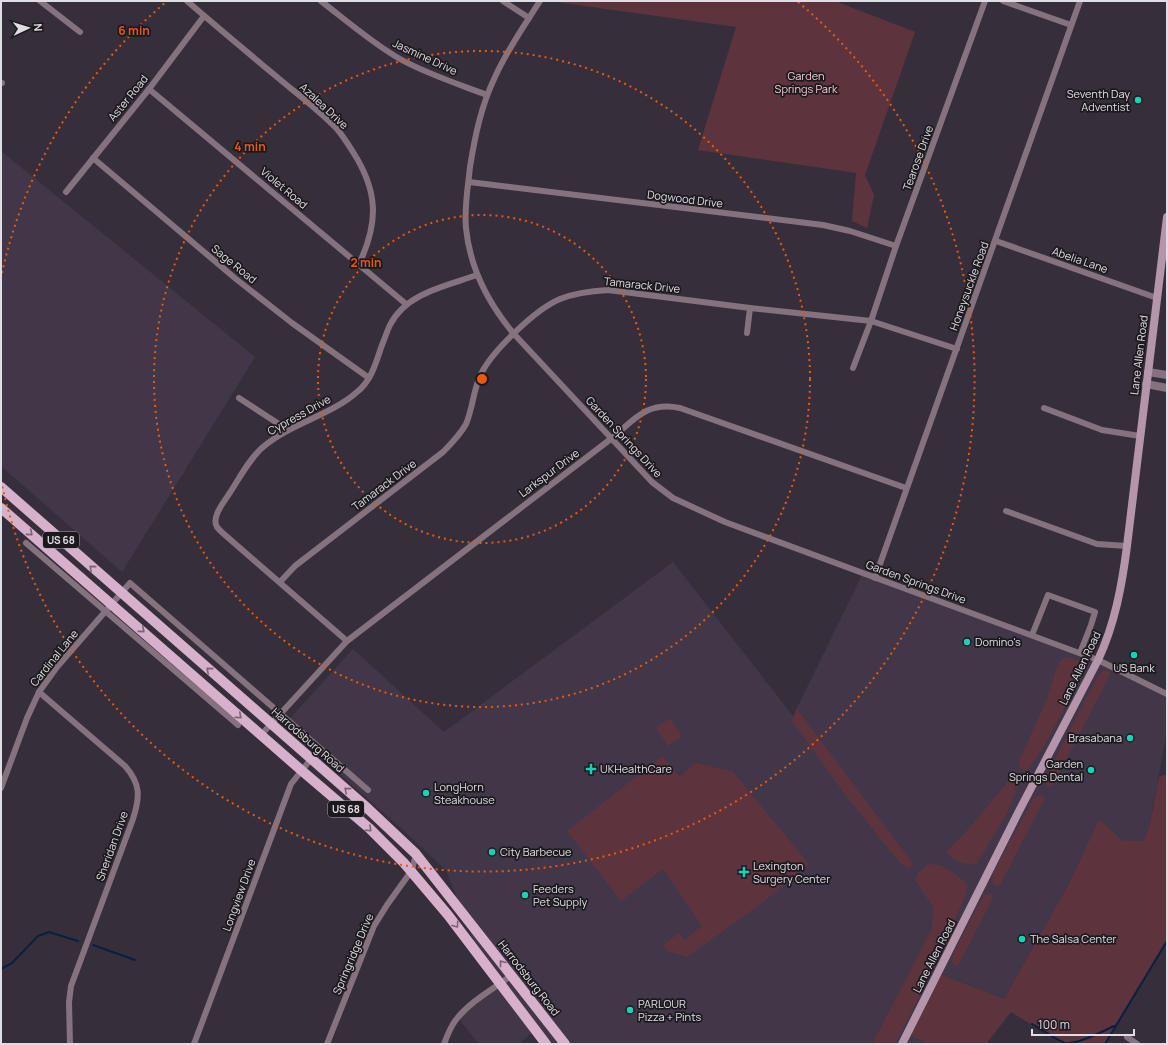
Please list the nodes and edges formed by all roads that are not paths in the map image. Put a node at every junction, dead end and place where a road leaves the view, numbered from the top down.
1 (40, 1) edge
2 (187, 1) edge
3 (321, 1) edge
4 (503, 1) edge
5 (540, 1) edge
6 (985, 1) edge
7 (1003, 1) edge
8 (1080, 1) edge
9 (204, 16) junction
10 (529, 18) junction
11 (1071, 25) junction
12 (80, 32) dead end
13 (149, 89) junction
14 (487, 95) junction
15 (93, 158) junction
16 (469, 182) junction
17 (66, 192) dead end
18 (1167, 217) edge
19 (996, 241) junction
20 (896, 246) junction
21 (359, 264) junction
22 (477, 275) junction
23 (1157, 298) junction
24 (406, 304) junction
25 (750, 308) junction
26 (871, 321) junction
27 (747, 333) dead end
28 (514, 334) junction
29 (957, 349) junction
30 (853, 368) dead end
31 (1148, 372) junction
32 (1167, 375) edge
33 (369, 378) junction
34 (1146, 384) junction
35 (1167, 388) edge
36 (239, 398) dead end
37 (1044, 408) dead end
38 (288, 430) junction
39 (1140, 436) junction
40 (612, 438) junction
41 (1, 487) edge
42 (906, 488) junction
43 (1, 508) edge
44 (1006, 511) dead end
45 (26, 543) dead end
46 (1127, 546) junction
47 (875, 578) junction
48 (280, 582) junction
49 (122, 594) junction
50 (112, 605) junction
51 (105, 613) junction
52 (1032, 635) junction
53 (346, 640) junction
54 (1080, 653) junction
55 (1098, 660) junction
56 (39, 692) junction
57 (1167, 692) edge
58 (279, 713) junction
59 (270, 723) junction
60 (238, 725) dead end
61 (261, 735) junction
62 (311, 759) junction
63 (301, 770) junction
64 (1, 788) edge
65 (368, 790) dead end
66 (416, 854) junction
67 (412, 870) junction
68 (512, 976) junction
69 (500, 984) junction
70 (1127, 1037) dead end
71 (70, 1044) edge
72 (194, 1044) edge
73 (327, 1044) edge
74 (444, 1044) edge
75 (546, 1044) edge
76 (565, 1044) edge
77 (902, 1044) edge
78 (1137, 1044) edge

1 - 12 street
2 - 9 street, Azalea Drive
3 - 14 street, Jasmine Drive
4 - 10 street
5 - 10 street, Garden Springs Drive
6 - 20 street, Tearose Drive
7 - 11 street
8 - 11 street, Honeysuckle Road
9 - 13 street, Aster Road
9 - 21 street, Azalea Drive
10 - 14 street, Garden Springs Drive
11 - 19 street, Honeysuckle Road
13 - 15 street, Aster Road
13 - 21 street, Violet Road
14 - 16 street, Garden Springs Drive
15 - 17 street, Aster Road
15 - 33 street, Sage Road
16 - 20 street, Dogwood Drive
16 - 22 street, Garden Springs Drive
18 - 23 main road, Lane Allen Road
19 - 23 street, Abelia Lane
19 - 29 street, Honeysuckle Road
20 - 26 street, Tearose Drive
21 - 24 street, Violet Road
22 - 24 street, Cypress Drive
22 - 28 street, Garden Springs Drive
23 - 31 main road, Lane Allen Road
24 - 33 street, Cypress Drive
25 - 26 street, Tamarack Drive
25 - 27 street
25 - 28 street, Tamarack Drive
26 - 29 street, Tamarack Drive
26 - 30 street, Tearose Drive
28 - 40 street, Garden Springs Drive
28 - 48 street, Tamarack Drive
29 - 42 street, Honeysuckle Road
31 - 32 street
31 - 34 main road, Lane Allen Road
33 - 38 street, Cypress Drive
34 - 35 street
34 - 39 main road, Lane Allen Road
36 - 38 street
37 - 39 street
38 - 48 street, Cypress Drive
39 - 46 main road, Lane Allen Road
40 - 42 street, Larkspur Drive
40 - 47 street, Garden Springs Drive
40 - 53 street, Larkspur Drive
49 -> 41 main road, Harrodsburg Road / US 68
42 - 47 street, Honeysuckle Road
43 -> 50 main road, US 68
44 - 46 street
45 - 51 street
46 - 55 main road, Lane Allen Road
47 - 52 street, Garden Springs Drive
48 - 53 street, Cypress Drive
49 - 50 street, Cardinal Lane
49 - 58 street, Cardinal Lane
59 -> 49 main road, Harrodsburg Road / US 68
50 - 51 street, Cardinal Lane
50 -> 61 main road, US 68
51 - 56 street, Cardinal Lane
51 - 60 street
52 - 54 street, Garden Springs Drive
52 - 54 street
53 - 58 street, Larkspur Drive
54 - 55 street, Garden Springs Drive
55 - 57 street, Garden Springs Drive
55 - 77 main road, Lane Allen Road
56 - 64 street, Cardinal Lane
56 - 71 street, Sheridan Drive
58 - 59 street, Larkspur Drive
58 - 65 street
59 - 61 street, Larkspur Drive
59 - 62 main road, Harrodsburg Road / US 68
61 - 63 main road, US 68
62 - 63 street, Longview Drive
66 -> 62 main road, Harrodsburg Road / US 68
63 -> 67 main road, US 68
63 - 72 street, Longview Drive
66 - 67 street, Springridge Drive
68 -> 66 main road, Harrodsburg Road / US 68
67 -> 69 main road, US 68
67 - 73 street, Springridge Drive
68 - 69 street
68 - 76 main road, Harrodsburg Road / US 68
69 - 74 street
69 - 75 main road, US 68
70 - 78 street

